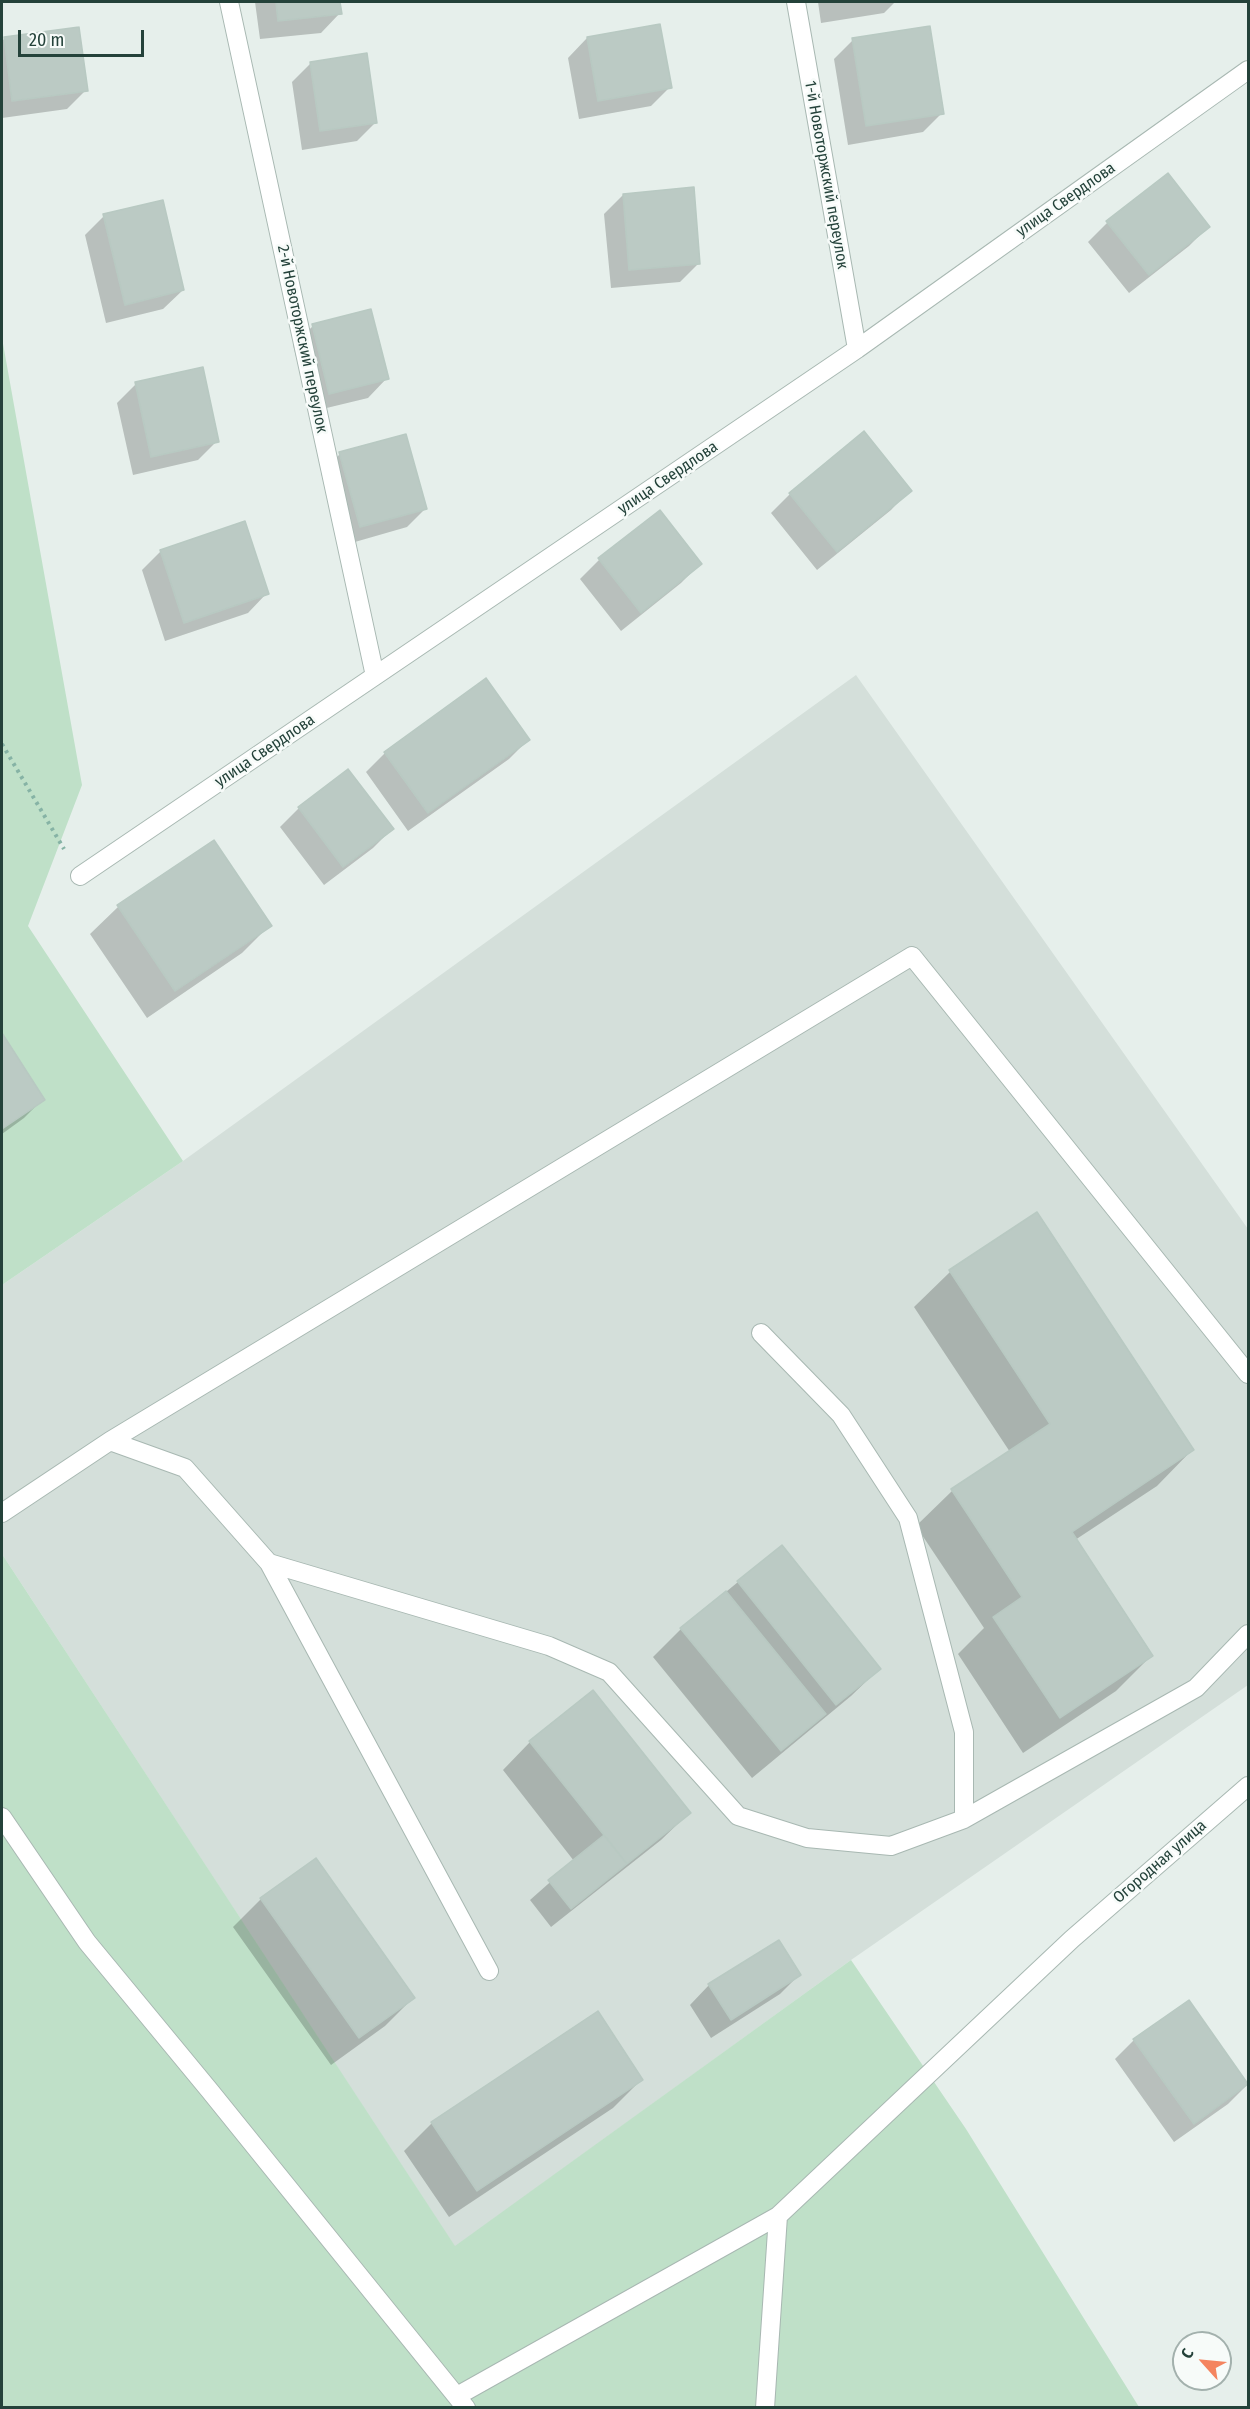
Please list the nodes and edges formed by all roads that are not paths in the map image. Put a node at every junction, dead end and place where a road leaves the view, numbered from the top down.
1 (229, 2) edge
2 (796, 2) edge
3 (1248, 70) edge
4 (857, 349) junction
5 (375, 676) junction
6 (80, 876) road end
7 (761, 1333) dead end
8 (1248, 1374) edge
9 (110, 1442) junction
10 (2, 1513) edge
11 (269, 1563) junction
12 (1248, 1634) edge
13 (1248, 1786) edge
14 (2, 1817) edge
15 (964, 1819) junction
16 (489, 1971) dead end
17 (778, 2217) junction
18 (461, 2402) edge
19 (765, 2408) edge

1 - 5 street, 2-й Новоторжский переулок
2 - 4 street, 1-й Новоторжский переулок
3 - 4 street, улица Свердлова
4 - 5 street, улица Свердлова
5 - 6 street, улица Свердлова
7 - 15 street
8 - 9 street
9 - 10 street
9 - 11 street
11 - 15 street
11 - 16 street
12 - 15 street
13 - 17 street, Огородная улица
14 - 18 street
17 - 18 street, Огородная улица
17 - 19 street

